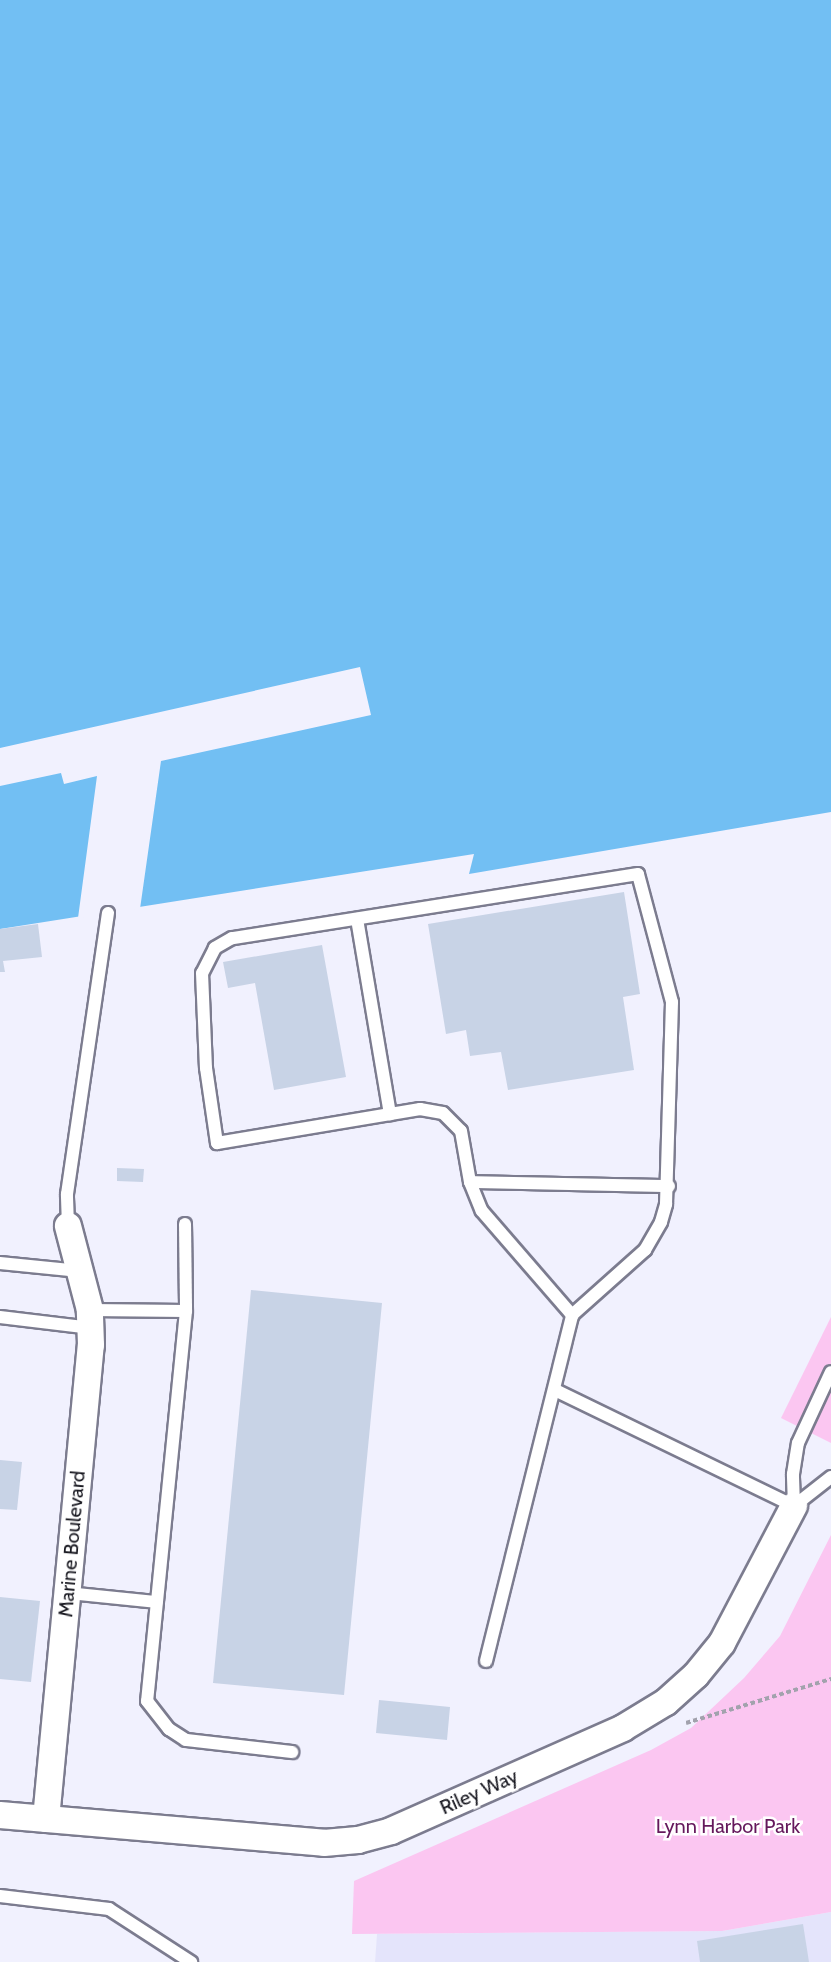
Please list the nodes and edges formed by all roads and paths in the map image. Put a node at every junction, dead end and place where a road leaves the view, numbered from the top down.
1 (108, 913) dead end
2 (357, 919) junction
3 (390, 1114) junction
4 (470, 1182) junction
5 (669, 1186) junction
6 (184, 1224) dead end
7 (68, 1226) joint
8 (0, 1263) edge
9 (80, 1271) junction
10 (186, 1311) junction
11 (572, 1315) junction
12 (0, 1317) edge
13 (90, 1319) junction
14 (831, 1372) edge
15 (555, 1390) junction
16 (831, 1477) edge
17 (794, 1506) junction
18 (68, 1593) junction
19 (157, 1602) junction
20 (486, 1661) dead end
21 (292, 1752) dead end
22 (0, 1815) edge
23 (46, 1819) junction
24 (0, 1896) edge
25 (191, 1962) edge

1 - 7 lane
2 - 3 lane
2 - 3 lane
2 - 5 lane
3 - 4 lane
4 - 5 lane
4 - 11 lane
5 - 11 lane
6 - 10 lane
7 - 9 street, Marine Boulevard
8 - 9 lane
9 - 13 street, Marine Boulevard
10 - 13 lane
10 - 19 lane
11 - 15 lane
12 - 13 lane
13 - 18 street, Marine Boulevard
14 - 17 lane
15 - 17 lane
15 - 20 lane
16 - 17 lane
17 - 23 street, Riley Way
18 - 19 lane
18 - 23 street, Marine Boulevard
19 - 21 lane
22 - 23 street
24 - 25 lane

